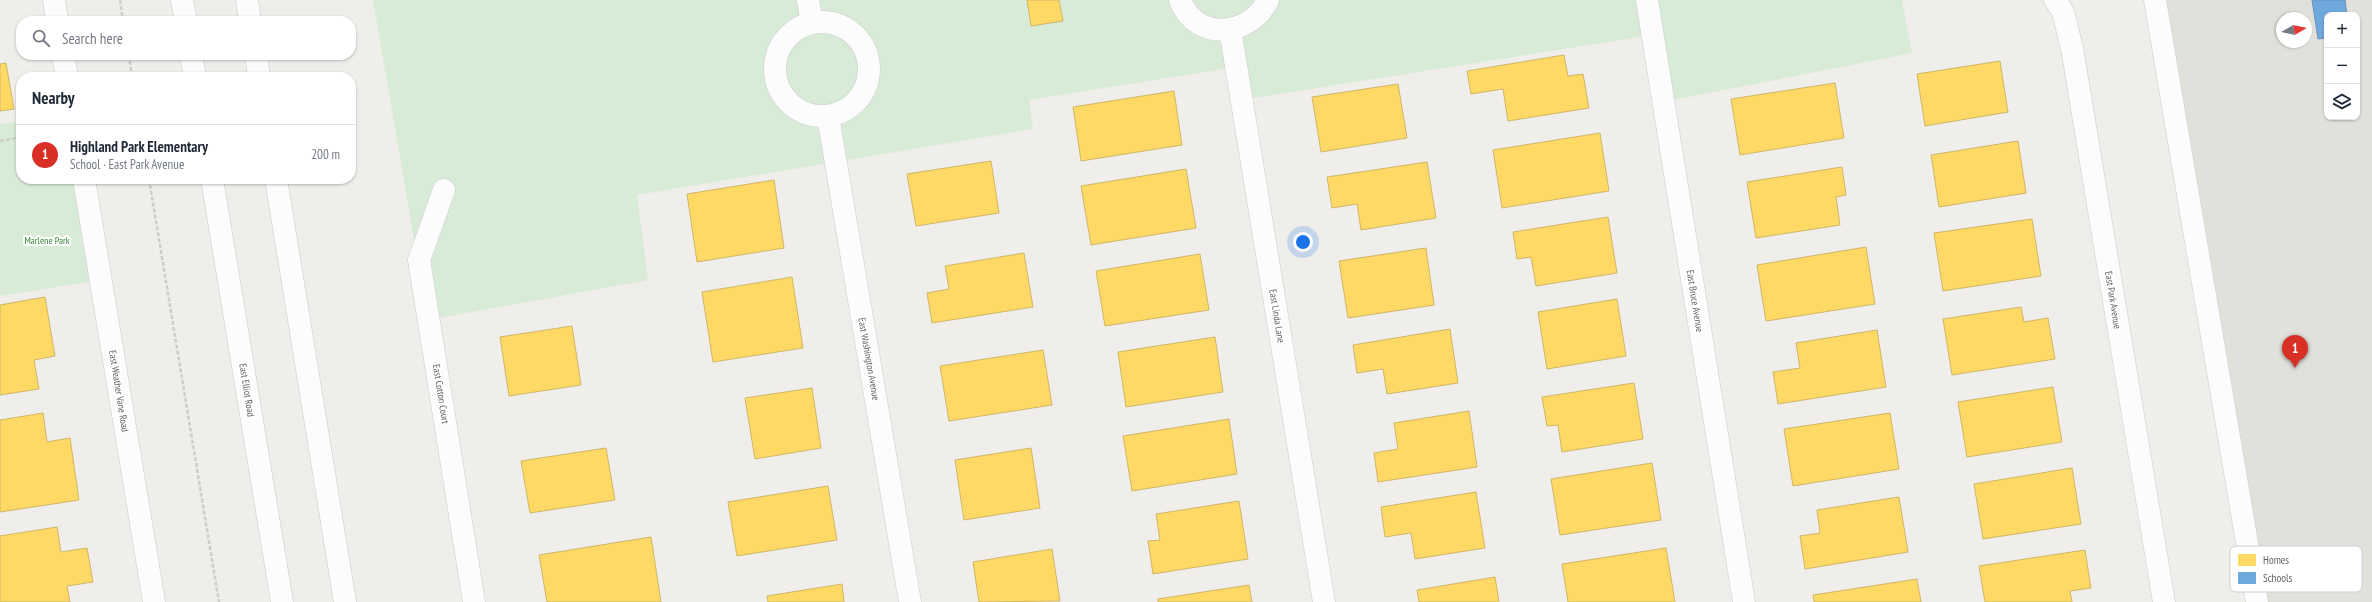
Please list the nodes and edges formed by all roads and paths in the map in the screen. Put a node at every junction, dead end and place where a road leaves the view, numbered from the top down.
1 (54, 0) edge
2 (120, 0) edge
3 (182, 0) edge
4 (247, 0) edge
5 (808, 0) edge
6 (1180, 0) edge
7 (1268, 0) edge
8 (1646, 0) edge
9 (2055, 0) edge
10 (2156, 0) edge
11 (56, 16) edge
12 (122, 16) edge
13 (185, 16) edge
14 (249, 16) edge
15 (812, 23) junction
16 (1230, 30) junction
17 (64, 60) edge
18 (130, 60) edge
19 (192, 60) edge
20 (257, 60) edge
21 (66, 72) edge
22 (131, 72) edge
23 (194, 72) edge
24 (258, 72) edge
25 (828, 116) junction
26 (16, 138) edge
27 (0, 141) edge
28 (85, 184) edge
29 (150, 184) edge
30 (213, 184) edge
31 (277, 184) edge
32 (444, 190) dead end
33 (2248, 546) edge
34 (2255, 592) edge
35 (154, 602) edge
36 (219, 602) edge
37 (282, 602) edge
38 (345, 602) edge
39 (474, 602) edge
40 (910, 602) edge
41 (1324, 602) edge
42 (1744, 602) edge
43 (2164, 602) edge
44 (2257, 602) edge

1 - 11 street
2 - 12 path
3 - 13 street
4 - 14 street
5 - 15 street
6 - 16 street
7 - 16 street
8 - 42 street, East Bruce Avenue
9 - 43 street, East Park Avenue
10 - 33 street
15 - 25 street
15 - 25 street
16 - 41 street, East Linda Lane
17 - 21 street
18 - 22 path
19 - 23 street
20 - 24 street
25 - 40 street, East Washington Avenue
26 - 27 path
28 - 35 street, East Weather Vane Road
29 - 36 path
30 - 37 street, East Elliot Road
31 - 38 street
32 - 39 street, East Cotton Court
34 - 44 street

